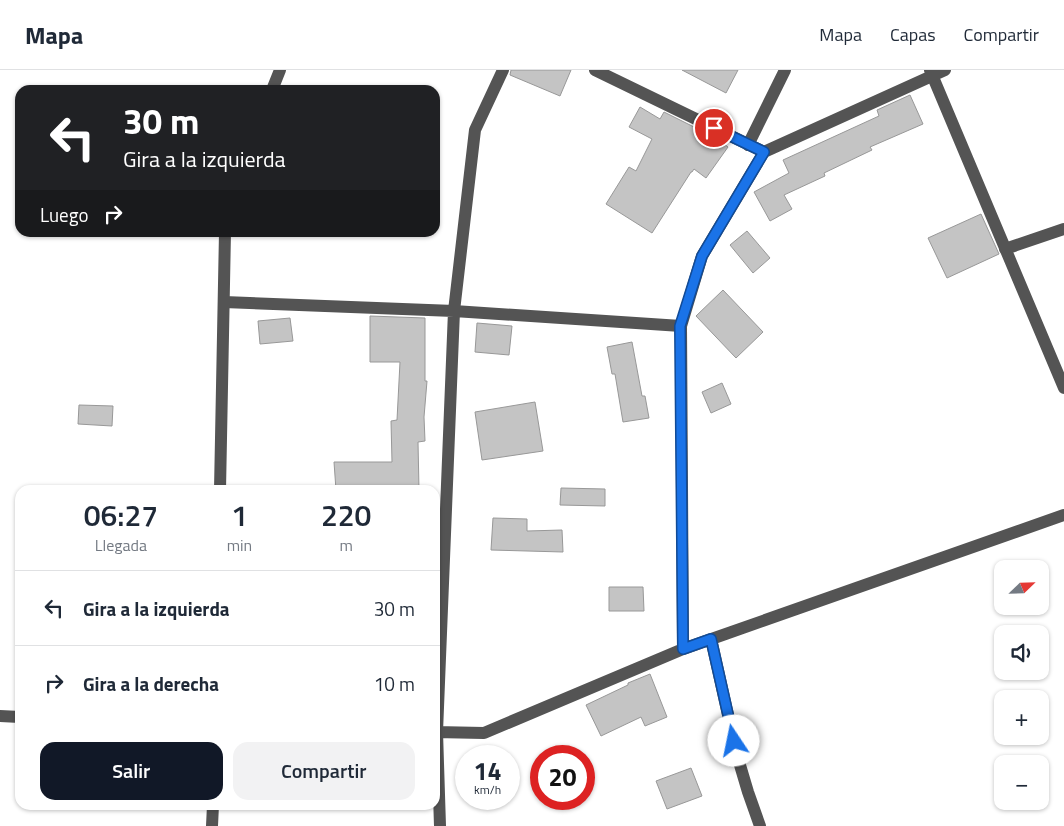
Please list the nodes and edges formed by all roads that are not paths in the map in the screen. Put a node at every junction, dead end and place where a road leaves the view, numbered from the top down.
1 (280, 70) edge
2 (502, 70) edge
3 (595, 70) edge
4 (785, 70) edge
5 (945, 70) edge
6 (931, 73) edge
7 (274, 85) edge
8 (748, 145) junction
9 (764, 152) junction
10 (1064, 229) edge
11 (225, 237) edge
12 (1005, 249) junction
13 (224, 302) junction
14 (454, 311) junction
15 (680, 326) junction
16 (1064, 388) edge
17 (220, 485) edge
18 (1064, 516) edge
19 (440, 638) edge
20 (711, 639) junction
21 (683, 649) junction
22 (0, 716) edge
23 (15, 717) edge
24 (440, 732) edge
25 (213, 810) edge
26 (439, 810) edge
27 (212, 826) edge
28 (440, 826) edge
29 (760, 826) edge

1 - 7 street
2 - 14 street
3 - 8 street
4 - 8 street
5 - 6 street
6 - 9 street
6 - 12 street
8 - 9 street
9 - 15 street
10 - 12 street
11 - 13 street
12 - 16 street
13 - 14 street
13 - 17 street
14 - 15 street
14 - 19 street
15 - 21 street
18 - 20 street
20 - 21 street
20 - 29 street
21 - 24 street
22 - 23 street
25 - 27 street
26 - 28 street

